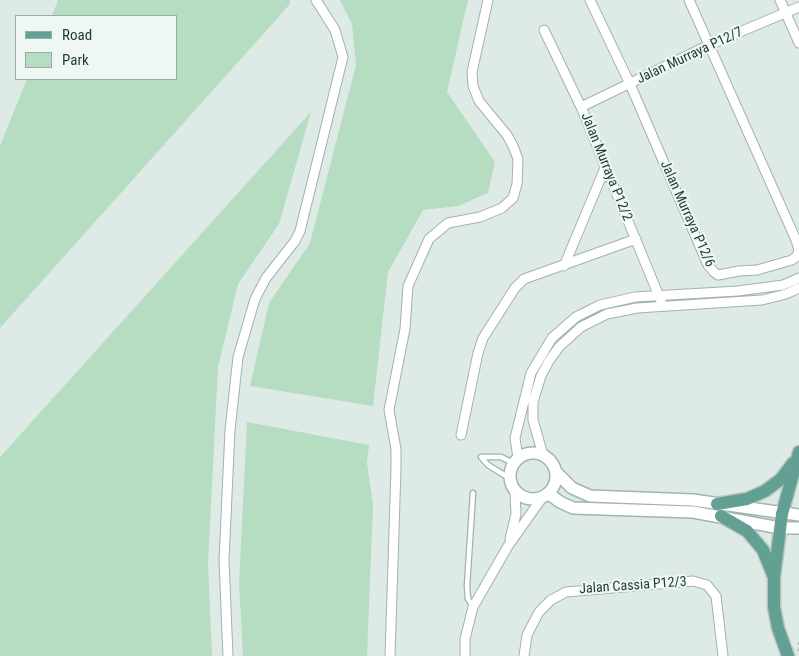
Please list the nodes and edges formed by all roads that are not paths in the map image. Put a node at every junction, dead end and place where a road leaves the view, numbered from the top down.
1 (316, 0) edge
2 (488, 0) edge
3 (590, 0) edge
4 (689, 0) edge
5 (780, 0) edge
6 (799, 7) edge
7 (785, 14) junction
8 (544, 30) dead end
9 (799, 43) edge
10 (709, 45) junction
11 (630, 84) junction
12 (581, 107) junction
13 (605, 168) junction
14 (636, 238) junction
15 (564, 266) junction
16 (799, 278) edge
17 (799, 288) edge
18 (661, 296) junction
19 (662, 306) junction
20 (461, 435) dead end
21 (543, 455) junction
22 (798, 456) edge
23 (516, 460) junction
24 (556, 472) junction
25 (509, 478) junction
26 (515, 492) junction
27 (473, 493) dead end
28 (545, 496) junction
29 (719, 510) junction
30 (782, 514) junction
31 (799, 515) edge
32 (780, 528) junction
33 (799, 528) edge
34 (508, 546) junction
35 (774, 577) junction
36 (473, 607) junction
37 (793, 653) edge
38 (228, 656) edge
39 (390, 656) edge
40 (465, 656) edge
41 (524, 656) edge
42 (723, 656) edge

1 - 38 street
2 - 39 street
3 - 11 street
4 - 10 street
5 - 7 street
6 - 7 street, Jalan Murraya P12/7
7 - 9 street
7 - 10 street, Jalan Murraya P12/7
8 - 12 street, Jalan Murraya P12/2
10 - 11 street, Jalan Murraya P12/7
10 - 11 street, Jalan Murraya P12/6
11 - 12 street, Jalan Murraya P12/7
12 - 13 street, Jalan Murraya P12/2
13 - 14 street, Jalan Murraya P12/2
13 - 15 street
14 - 15 street
14 - 18 street, Jalan Murraya P12/2
15 - 20 street
16 - 18 street
17 - 19 street
18 - 19 street, Jalan Murraya P12/2
18 - 23 street
19 - 21 street
21 - 23 street
21 - 24 street
22 - 29 main road
22 - 30 main road
23 - 25 street
23 - 25 lane
24 - 28 street
24 - 29 street
25 - 26 street
26 - 28 street
26 - 34 street
27 - 36 lane
28 - 29 street
28 - 34 street
29 - 30 street
29 - 32 street
29 - 35 main road
30 - 31 street
30 - 32 main road
32 - 33 street
32 - 35 main road
34 - 36 street
35 - 37 main road
36 - 40 street
41 - 42 street, Jalan Cassia P12/3

